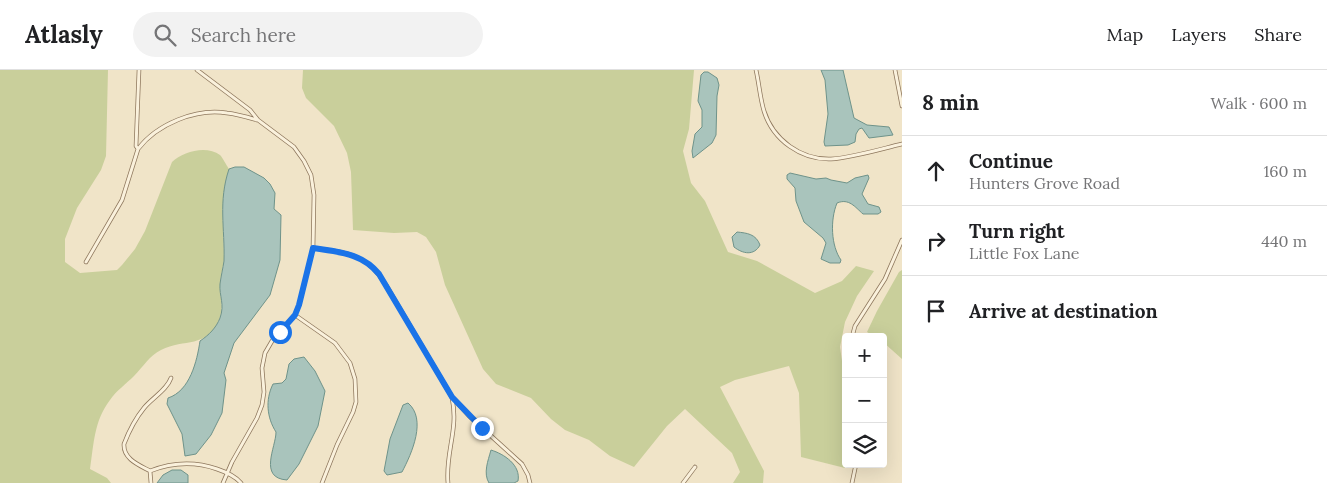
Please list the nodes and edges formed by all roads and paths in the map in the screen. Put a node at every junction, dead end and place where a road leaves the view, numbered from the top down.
1 (139, 70) edge
2 (197, 70) edge
3 (756, 70) edge
4 (895, 70) edge
5 (902, 106) edge
6 (258, 120) junction
7 (902, 144) edge
8 (138, 149) junction
9 (902, 240) edge
10 (313, 248) junction
11 (86, 262) dead end
12 (295, 315) junction
13 (853, 333) edge
14 (171, 378) dead end
15 (452, 397) junction
16 (696, 467) dead end
17 (855, 468) edge
18 (150, 471) junction
19 (227, 472) junction
20 (151, 483) edge
21 (223, 483) edge
22 (241, 483) edge
23 (322, 483) edge
24 (448, 483) edge
25 (530, 483) edge
26 (683, 483) edge
27 (852, 483) edge

1 - 8 street
2 - 6 street
3 - 7 street
4 - 5 street
6 - 8 street
6 - 10 street
8 - 11 street
9 - 13 street
10 - 12 street
10 - 15 street
12 - 19 street
12 - 23 street
14 - 18 street
15 - 24 street
15 - 25 street
16 - 26 street
17 - 27 street
18 - 19 street
18 - 20 street
19 - 21 street
19 - 22 street

